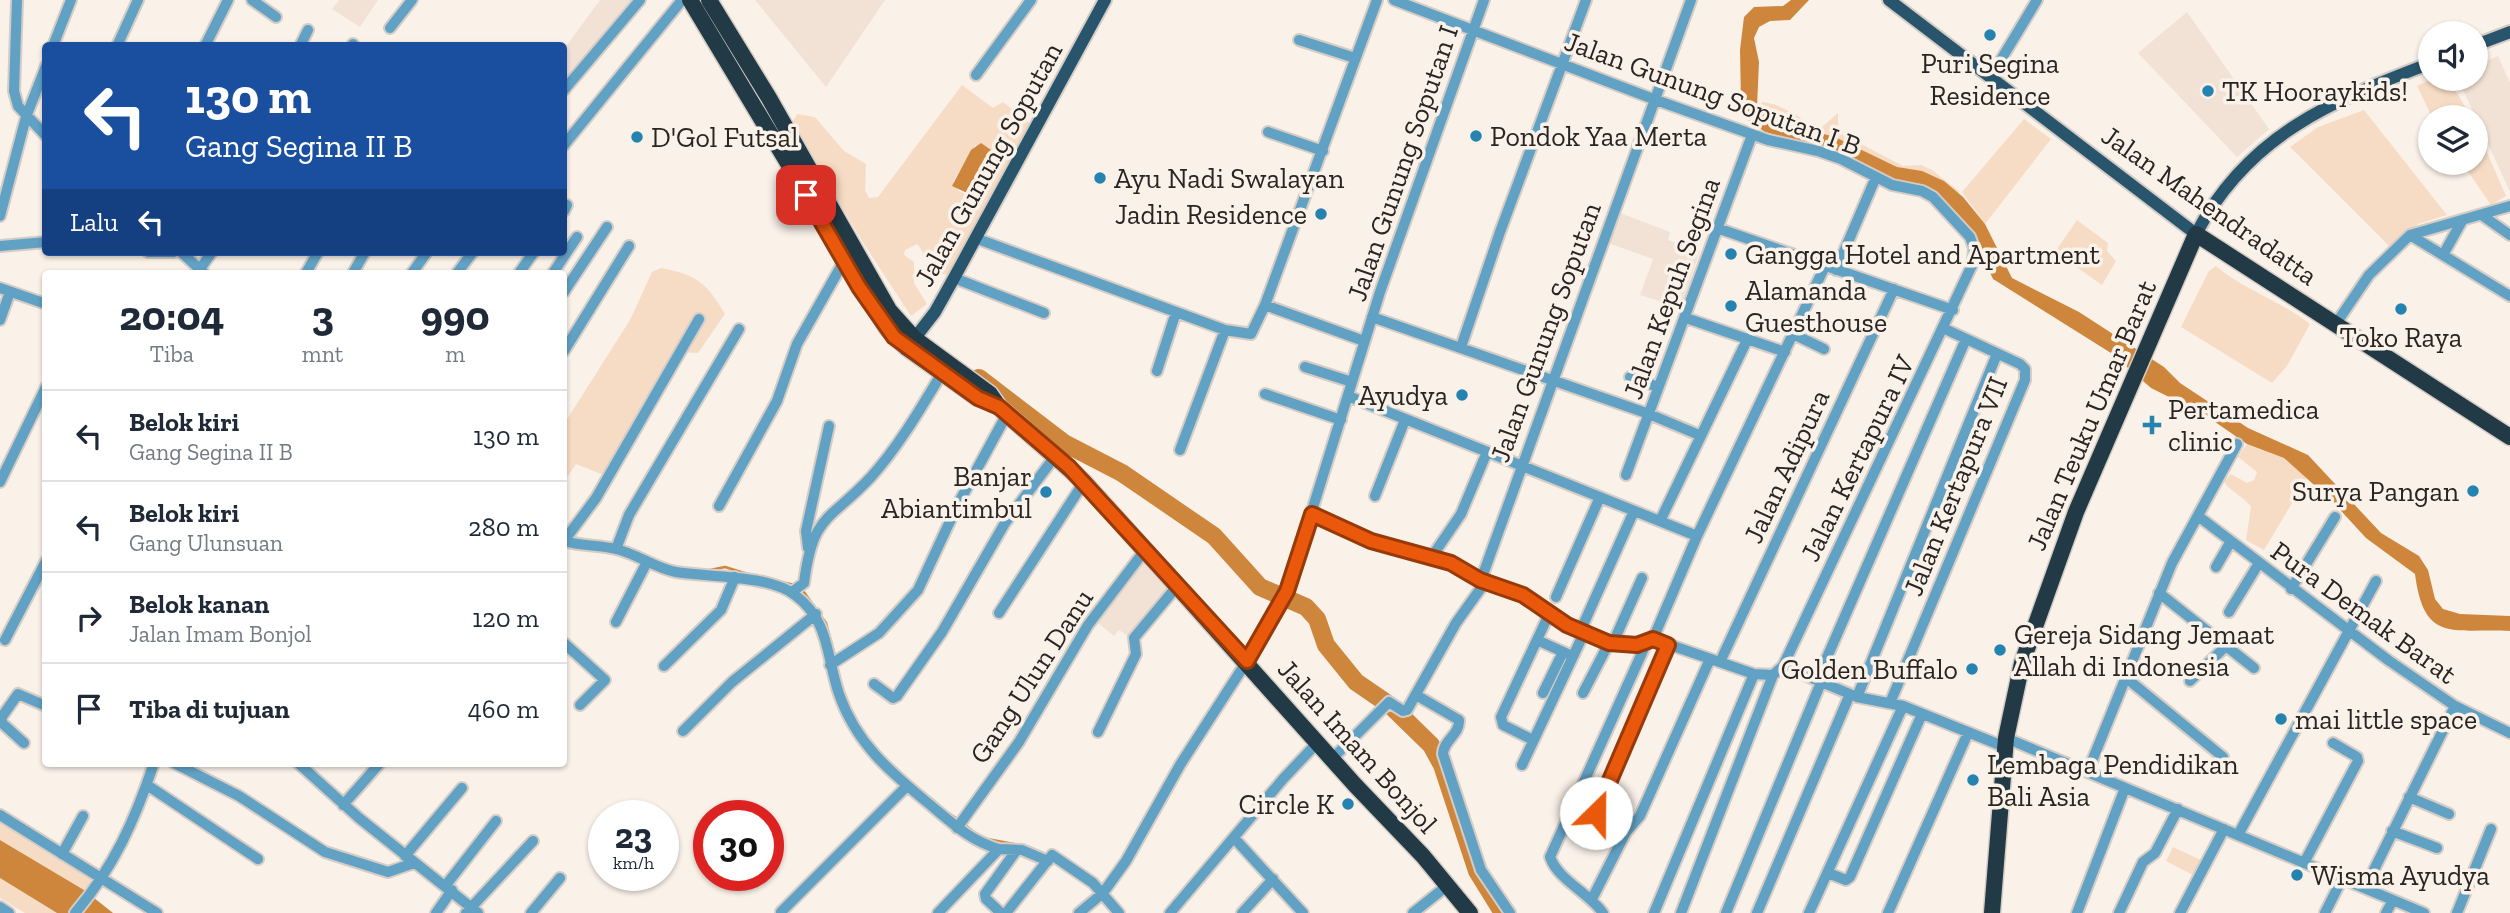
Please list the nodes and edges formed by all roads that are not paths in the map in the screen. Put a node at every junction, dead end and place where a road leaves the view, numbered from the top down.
1 (17, 0) edge
2 (71, 0) edge
3 (138, 0) edge
4 (228, 0) edge
5 (252, 0) edge
6 (412, 0) edge
7 (640, 0) edge
8 (682, 0) edge
9 (690, 0) edge
10 (709, 0) edge
11 (1031, 0) edge
12 (1105, 0) edge
13 (1377, 0) edge
14 (1394, 0) edge
15 (1483, 0) edge
16 (1586, 0) edge
17 (1691, 0) edge
18 (1889, 0) edge
19 (2037, 0) edge
20 (276, 17) dead end
21 (390, 28) dead end
22 (1473, 29) junction
23 (308, 30) dead end
24 (2510, 32) edge
25 (1300, 40) dead end
26 (2488, 40) edge
27 (55, 42) edge
28 (119, 42) edge
29 (207, 42) edge
30 (302, 42) edge
31 (1355, 58) junction
32 (1564, 64) junction
33 (2418, 68) edge
34 (976, 75) dead end
35 (42, 76) edge
36 (1990, 78) junction
37 (567, 86) edge
38 (1656, 100) junction
39 (26, 117) junction
40 (42, 132) edge
41 (1268, 132) dead end
42 (1752, 135) junction
43 (567, 141) edge
44 (1323, 151) junction
45 (1877, 177) junction
46 (2510, 206) edge
47 (0, 216) edge
48 (2483, 216) junction
49 (2462, 221) junction
50 (607, 227) dead end
51 (1717, 228) junction
52 (2196, 234) junction
53 (2410, 235) junction
54 (2510, 235) edge
55 (577, 237) dead end
56 (975, 238) junction
57 (42, 242) edge
58 (0, 246) edge
59 (629, 246) dead end
60 (567, 252) edge
61 (184, 256) edge
62 (470, 256) edge
63 (2443, 256) junction
64 (844, 261) junction
65 (1825, 266) junction
66 (1972, 269) joint
67 (201, 270) edge
68 (459, 270) edge
69 (1836, 270) junction
70 (954, 278) junction
71 (567, 287) edge
72 (1894, 289) junction
73 (5, 290) edge
74 (2510, 296) edge
75 (42, 303) edge
76 (1265, 306) junction
77 (1953, 310) junction
78 (1044, 313) dead end
79 (1176, 313) junction
80 (1372, 317) junction
81 (1686, 318) junction
82 (699, 319) dead end
83 (0, 320) edge
84 (2335, 325) junction
85 (739, 329) dead end
86 (1944, 329) junction
87 (1225, 331) junction
88 (1793, 334) junction
89 (1748, 338) junction
90 (1966, 339) junction
91 (1364, 341) junction
92 (911, 343) junction
93 (567, 346) edge
94 (1461, 347) junction
95 (1824, 349) dead end
96 (1785, 352) junction
97 (1997, 354) junction
98 (1305, 367) dead end
99 (1157, 371) dead end
100 (942, 373) junction
101 (1630, 377) dead end
102 (1553, 379) junction
103 (1352, 382) junction
104 (1658, 387) junction
105 (1265, 394) dead end
106 (42, 395) edge
107 (1348, 396) junction
108 (1003, 411) junction
109 (1649, 414) junction
110 (1340, 420) junction
111 (1405, 420) junction
112 (830, 426) dead end
113 (1699, 435) junction
114 (2510, 437) edge
115 (2237, 444) dead end
116 (1180, 450) dead end
117 (1487, 452) junction
118 (1056, 455) junction
119 (1523, 467) junction
120 (1626, 475) dead end
121 (0, 482) edge
122 (1084, 482) junction
123 (1375, 496) dead end
124 (1600, 497) junction
125 (719, 506) dead end
126 (1634, 511) junction
127 (1312, 514) junction
128 (2199, 516) junction
129 (2335, 517) dead end
130 (1660, 521) junction
131 (1697, 536) junction
132 (567, 537) edge
133 (2231, 541) junction
134 (567, 542) edge
135 (616, 549) junction
136 (1145, 550) junction
137 (808, 551) junction
138 (1431, 558) junction
139 (647, 562) junction
140 (2259, 563) junction
141 (2216, 567) dead end
142 (42, 569) edge
143 (735, 578) junction
144 (1643, 578) dead end
145 (1483, 580) junction
146 (2376, 581) dead end
147 (1178, 585) junction
148 (797, 588) junction
149 (2291, 589) junction
150 (2159, 593) junction
151 (1556, 597) dead end
152 (999, 612) dead end
153 (1550, 612) junction
154 (2229, 612) dead end
155 (816, 614) junction
156 (617, 622) dead end
157 (2349, 631) junction
158 (1582, 632) junction
159 (5, 640) dead end
160 (1537, 640) junction
161 (1650, 642) junction
162 (1611, 643) junction
163 (1668, 645) junction
164 (567, 646) edge
165 (2225, 647) junction
166 (1568, 654) junction
167 (1247, 661) junction
168 (1715, 661) junction
169 (835, 663) junction
170 (664, 666) dead end
171 (1783, 666) junction
172 (2253, 668) dead end
173 (1754, 674) junction
174 (1773, 675) junction
175 (2125, 677) junction
176 (1820, 679) junction
177 (2190, 681) dead end
178 (874, 684) dead end
179 (1543, 693) dead end
180 (1583, 693) dead end
181 (1416, 695) junction
182 (1854, 695) junction
183 (1890, 703) junction
184 (42, 704) edge
185 (580, 705) dead end
186 (1903, 706) junction
187 (2455, 706) junction
188 (1922, 714) junction
189 (10, 730) junction
190 (683, 731) dead end
191 (1098, 732) dead end
192 (1968, 733) junction
193 (2510, 733) edge
194 (0, 739) edge
195 (1533, 740) junction
196 (1318, 742) junction
197 (24, 743) dead end
198 (2006, 743) junction
199 (2333, 743) dead end
200 (2223, 757) dead end
201 (1332, 758) junction
202 (1522, 765) dead end
203 (153, 767) edge
204 (182, 767) edge
205 (305, 767) edge
206 (376, 767) edge
207 (2088, 771) junction
208 (146, 785) junction
209 (907, 786) junction
210 (462, 788) dead end
211 (2126, 788) junction
212 (2409, 797) junction
213 (343, 805) junction
214 (2178, 809) junction
215 (2449, 814) dead end
216 (0, 816) edge
217 (83, 816) dead end
218 (496, 821) dead end
219 (960, 823) junction
220 (2224, 829) junction
221 (2491, 829) dead end
222 (2392, 831) junction
223 (1626, 832) junction
224 (2238, 835) junction
225 (1235, 839) junction
226 (533, 841) dead end
227 (2437, 848) dead end
228 (999, 849) junction
229 (1016, 851) junction
230 (62, 854) junction
231 (1049, 858) junction
232 (258, 859) dead end
233 (410, 860) junction
234 (2304, 863) junction
235 (1828, 873) junction
236 (560, 878) dead end
237 (1273, 879) junction
238 (2342, 879) junction
239 (101, 882) junction
240 (1448, 885) junction
241 (449, 888) junction
242 (2365, 888) junction
243 (1101, 895) junction
244 (1592, 899) junction
245 (2393, 900) junction
246 (0, 907) edge
247 (472, 911) edge
248 (781, 912) edge
249 (2183, 912) edge
250 (9, 913) edge
251 (75, 913) edge
252 (157, 913) edge
253 (436, 913) edge
254 (531, 913) edge
255 (938, 913) edge
256 (1001, 913) edge
257 (1006, 913) edge
258 (1079, 913) edge
259 (1119, 913) edge
260 (1170, 913) edge
261 (1242, 913) edge
262 (1303, 913) edge
263 (1413, 913) edge
264 (1470, 913) edge
265 (1510, 913) edge
266 (1603, 913) edge
267 (1654, 913) edge
268 (1681, 913) edge
269 (1726, 913) edge
270 (1757, 913) edge
271 (1809, 913) edge
272 (1888, 913) edge
273 (1992, 913) edge
274 (2077, 913) edge
275 (2119, 913) edge
276 (2325, 913) edge
277 (2386, 913) edge
278 (2424, 913) edge
279 (2457, 913) edge

1 - 39 street
2 - 27 street
3 - 28 street
4 - 29 street
5 - 20 street
6 - 21 street
7 - 37 street
8 - 43 street
9 - 64 highway, Jalan Imam Bonjol
10 - 92 highway, Jalan Imam Bonjol
11 - 34 street
12 - 56 main road, Jalan Gunung Soputan
13 - 31 street
14 - 22 street, Jalan Gunung Soputan I B
15 - 22 street, Jalan Gunung Soputan I
16 - 32 street
17 - 38 street, Jalan Gunung Soputan
18 - 36 main road, Jalan Mahendradatta
19 - 36 street
22 - 32 street, Jalan Gunung Soputan I B
22 - 80 street, Jalan Gunung Soputan I
23 - 30 street
24 - 26 main road
25 - 31 street
31 - 44 street
32 - 38 street, Jalan Gunung Soputan I B
32 - 94 street
33 - 52 main road, Jalan Teuku Umar Barat
35 - 39 street
36 - 52 main road, Jalan Mahendradatta
38 - 42 street, Jalan Gunung Soputan I B
38 - 102 street, Jalan Gunung Soputan
39 - 40 street
39 - 47 street
41 - 44 street
42 - 45 street, Jalan Gunung Soputan I B
42 - 51 street, Jalan Kepuh Segina
44 - 76 street
45 - 66 street, Jalan Gunung Soputan I B
45 - 69 street
46 - 48 street
48 - 49 street
48 - 54 street
49 - 53 street
49 - 63 street
50 - 71 street
51 - 65 street
51 - 81 street, Jalan Kepuh Segina
52 - 84 highway, Jalan Mahendradatta
52 - 198 highway, Jalan Teuku Umar Barat
53 - 63 street
53 - 84 street
55 - 60 street
56 - 70 main road, Jalan Gunung Soputan
56 - 79 street
57 - 58 street
59 - 93 street
61 - 67 street
62 - 68 street
63 - 74 street
64 - 92 highway, Jalan Imam Bonjol
64 - 125 street
65 - 69 street
65 - 88 street
66 - 77 street, Jalan Kertapura IV
69 - 72 street
70 - 78 street
70 - 92 main road, Jalan Gunung Soputan
72 - 77 street
72 - 168 street, Jalan Adipura
73 - 75 street
73 - 83 street
76 - 87 street
76 - 91 street
77 - 86 street, Jalan Kertapura IV
79 - 87 street
79 - 99 street
80 - 91 street, Jalan Gunung Soputan I
80 - 94 street
81 - 89 street
81 - 104 street, Jalan Kepuh Segina
82 - 132 street
84 - 114 highway, Jalan Mahendradatta
85 - 135 street
86 - 90 street, Jalan Kertapura VII
86 - 171 street, Jalan Kertapura IV
87 - 116 street
88 - 95 street
88 - 96 street
89 - 96 street
89 - 113 street
90 - 97 street, Jalan Kertapura VII
90 - 176 street
91 - 103 street, Jalan Gunung Soputan I
92 - 100 highway, Jalan Imam Bonjol
92 - 108 highway, Jalan Imam Bonjol
94 - 102 street
96 - 131 street
97 - 182 street
97 - 183 street, Jalan Kertapura VII
98 - 103 street
100 - 108 highway, Jalan Imam Bonjol
100 - 137 street
101 - 104 street
102 - 109 street
102 - 119 street, Jalan Gunung Soputan
103 - 107 street, Jalan Gunung Soputan I
104 - 109 street, Jalan Kepuh Segina
105 - 110 street
106 - 121 street
107 - 110 street, Jalan Gunung Soputan I
107 - 111 street
108 - 118 highway, Jalan Imam Bonjol
108 - 169 street
109 - 113 street
109 - 120 street, Jalan Kepuh Segina
110 - 127 street, Jalan Gunung Soputan I
111 - 117 street
111 - 123 street
112 - 137 street
113 - 130 street
115 - 128 street
117 - 119 street
117 - 138 street
118 - 122 highway, Jalan Imam Bonjol
118 - 178 street
119 - 124 street
119 - 145 street, Jalan Gunung Soputan
122 - 136 highway, Jalan Imam Bonjol
122 - 152 street
124 - 126 street
124 - 151 street
126 - 130 street
126 - 158 street
127 - 138 street
127 - 167 street, Jalan Gunung Soputan I
128 - 133 street, Pura Demak Barat
128 - 150 street
129 - 149 street
130 - 131 street
131 - 161 street
133 - 140 street, Pura Demak Barat
133 - 141 street
134 - 135 street
135 - 139 street
136 - 147 highway, Jalan Imam Bonjol
136 - 219 street, Gang Ulun Danu
137 - 148 street
138 - 145 street
139 - 143 street
139 - 156 street
140 - 149 street, Pura Demak Barat
140 - 154 street
142 - 159 street
143 - 148 street
143 - 170 street
144 - 162 street
145 - 153 street
145 - 181 street, Jalan Gunung Soputan
146 - 157 street
147 - 167 highway, Jalan Imam Bonjol
147 - 191 street
148 - 155 street
149 - 157 street, Pura Demak Barat
150 - 165 street
150 - 175 street
153 - 158 street
153 - 160 street
155 - 169 street
155 - 190 street
157 - 187 street, Pura Demak Barat
157 - 224 street
158 - 162 street
158 - 166 street
160 - 166 street
160 - 195 street
161 - 162 street
161 - 163 street
161 - 244 street
162 - 180 street
163 - 168 street
163 - 223 street
164 - 185 street
165 - 172 street
165 - 177 street
166 - 179 street
166 - 195 street
167 - 196 highway, Jalan Imam Bonjol
167 - 243 street, Jalan Gunung Soputan I
168 - 173 street
168 - 223 street, Jalan Adipura
169 - 209 street
171 - 174 street
171 - 176 street
173 - 174 street
173 - 267 street
174 - 268 street
175 - 200 street
175 - 207 street
176 - 182 street
176 - 269 street
181 - 201 street
181 - 265 street
182 - 183 street
182 - 270 street
183 - 186 street
184 - 189 street
186 - 188 street
186 - 235 street
187 - 193 street, Pura Demak Barat
187 - 212 street
188 - 192 street
188 - 235 street
189 - 194 street
189 - 197 street
192 - 198 street
192 - 272 street
195 - 202 street
196 - 201 highway, Jalan Imam Bonjol
196 - 225 street
198 - 207 street
198 - 273 highway, Jalan Teuku Umar Barat
199 - 234 street
201 - 240 highway, Jalan Imam Bonjol
203 - 208 street
204 - 233 street
205 - 213 street
206 - 213 street
207 - 211 street
208 - 232 street
208 - 239 street
209 - 219 street
209 - 248 street
210 - 233 street
211 - 214 street
211 - 274 street
212 - 215 street
212 - 222 street
213 - 233 street
214 - 220 street
214 - 275 street
216 - 230 street
217 - 230 street
218 - 241 street
219 - 228 street
220 - 224 street
220 - 249 street
221 - 279 street
222 - 227 street
222 - 242 street
223 - 244 street, Jalan Adipura
224 - 234 street
225 - 237 street
225 - 260 street
226 - 247 street
228 - 229 street
228 - 255 street
229 - 231 street
229 - 256 street
230 - 239 street
231 - 243 street
231 - 257 street
233 - 241 street
234 - 238 street
235 - 271 street
236 - 254 street
237 - 261 street
237 - 262 street
238 - 242 street
238 - 276 street
239 - 251 street
239 - 252 street
240 - 263 street
240 - 264 highway, Jalan Imam Bonjol
241 - 247 street
241 - 253 street
242 - 245 street
243 - 258 street, Jalan Gunung Soputan I
243 - 259 street
244 - 266 street
245 - 277 street
245 - 278 street
246 - 250 street

